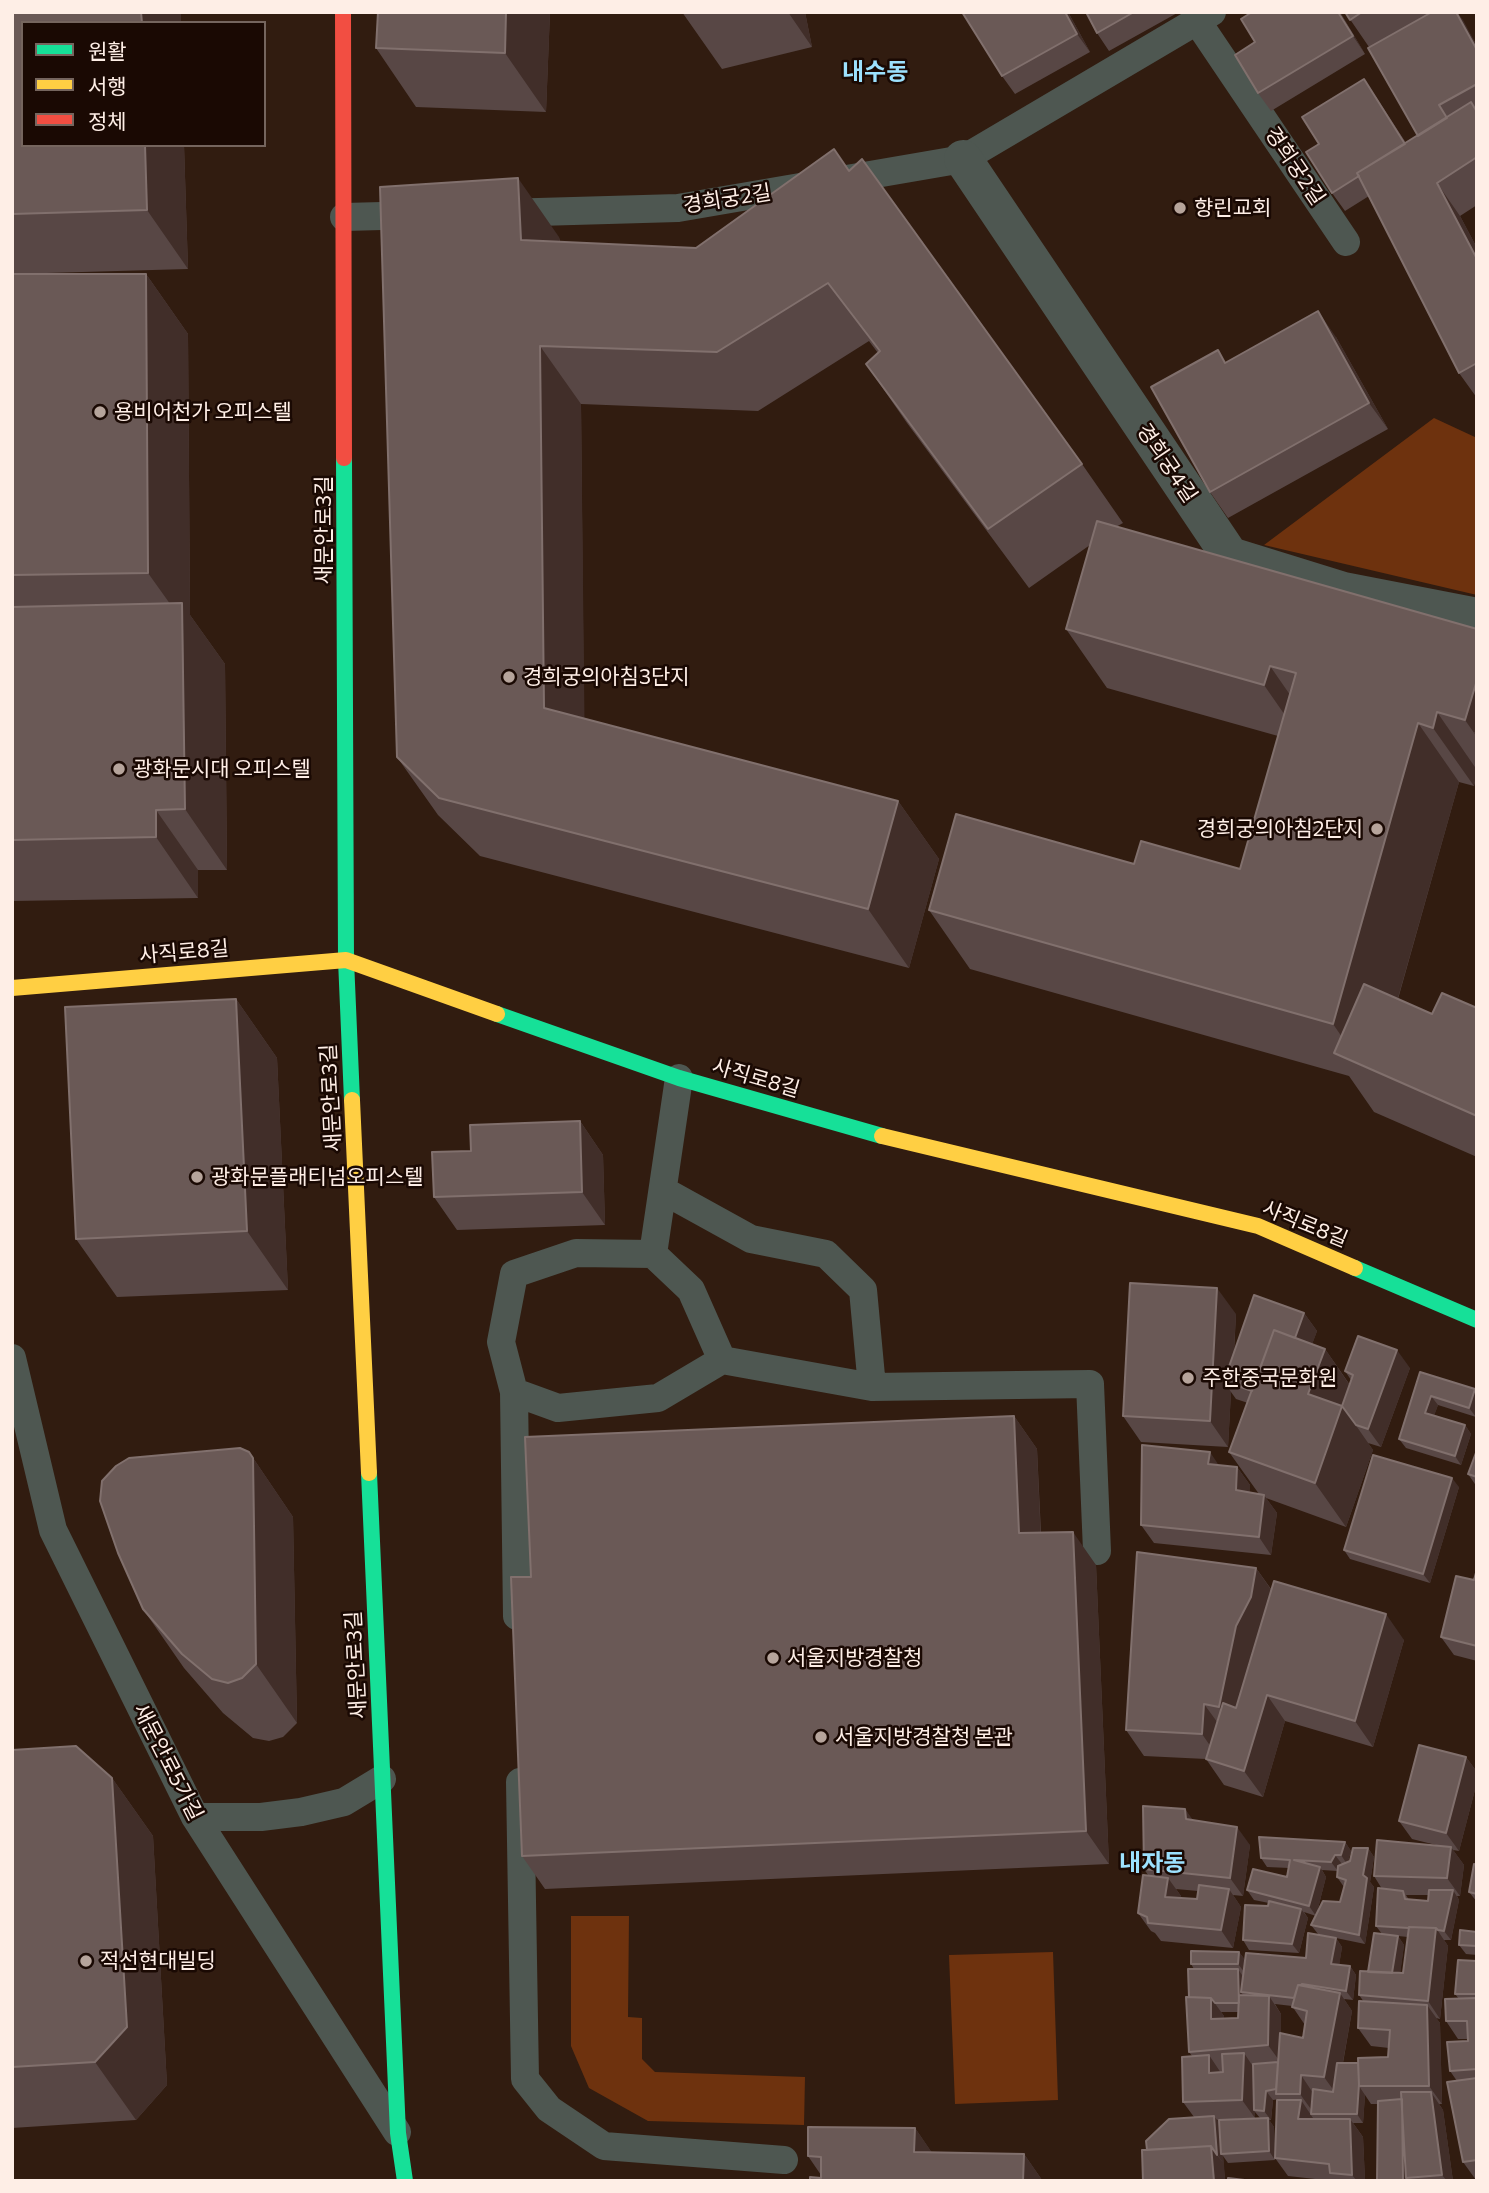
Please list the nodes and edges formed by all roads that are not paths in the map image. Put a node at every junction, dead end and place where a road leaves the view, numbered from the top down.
1 (343, 12) edge
2 (1204, 17) edge
3 (963, 159) junction
4 (483, 214) edge
5 (441, 215) edge
6 (344, 217) junction
7 (1346, 242) dead end
8 (1477, 617) edge
9 (346, 960) junction
10 (12, 988) edge
11 (679, 1078) junction
12 (664, 1191) junction
13 (653, 1254) junction
14 (1477, 1320) edge
15 (12, 1358) edge
16 (722, 1360) junction
17 (872, 1387) junction
18 (514, 1392) junction
19 (1097, 1551) dead end
20 (518, 1640) edge
21 (520, 1749) edge
22 (383, 1779) junction
23 (195, 1817) junction
24 (398, 2133) junction
25 (784, 2160) dead end
26 (405, 2181) edge

1 - 6 street, 새문안로3길
2 - 3 lane, 경희궁2길
2 - 7 lane, 경희궁2길
3 - 4 lane, 경희궁2길
3 - 8 street, 경희궁4길
5 - 6 lane
6 - 9 street, 새문안로3길
9 - 10 street, 사직로8길
9 - 11 street, 사직로8길
9 - 22 street, 새문안로3길
11 - 12 lane
11 - 14 street, 사직로8길
12 - 13 lane
12 - 17 lane
13 - 16 lane
13 - 18 lane
15 - 23 lane, 새문안로5가길
16 - 17 lane
16 - 18 lane
17 - 19 lane
18 - 20 lane
21 - 25 lane
22 - 23 lane
22 - 24 street, 새문안로3길
23 - 24 lane, 새문안로5가길
24 - 26 street, 새문안로3길

